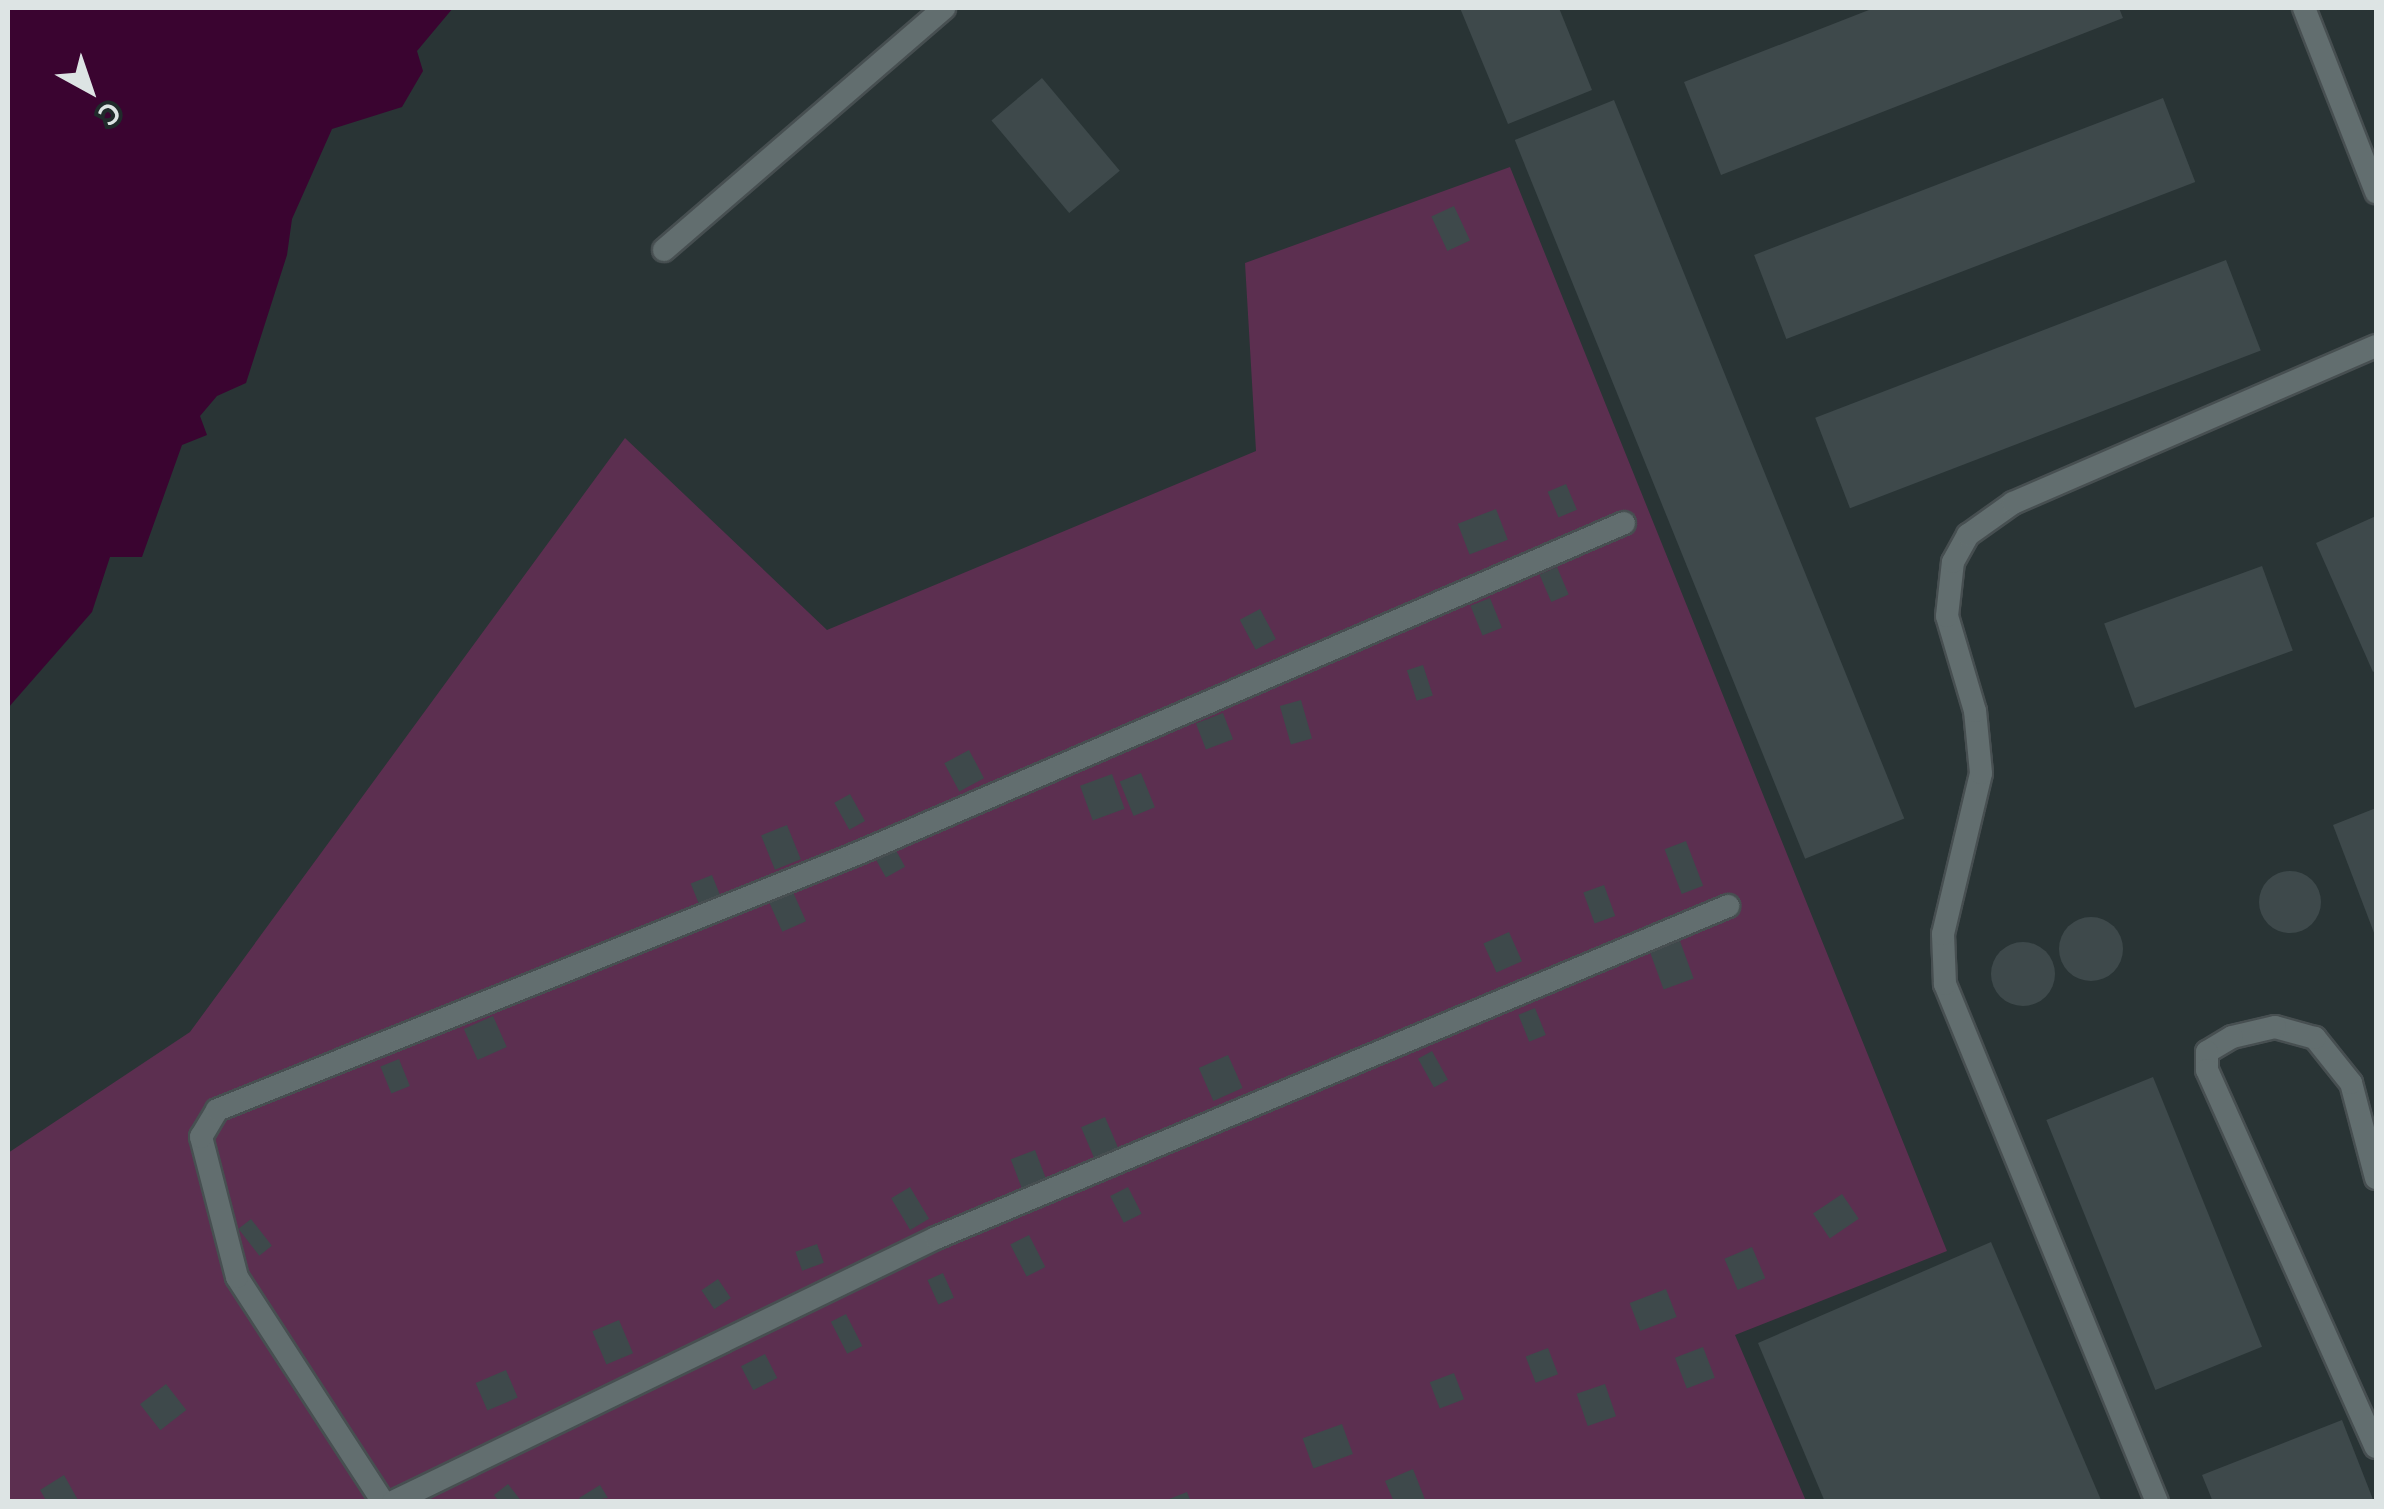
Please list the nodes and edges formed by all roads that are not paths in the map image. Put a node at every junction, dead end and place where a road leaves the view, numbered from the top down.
1 (944, 8) edge
2 (2304, 8) edge
3 (2376, 192) edge
4 (664, 250) dead end
5 (2376, 346) edge
6 (1624, 523) dead end
7 (1728, 906) dead end
8 (2376, 1178) edge
9 (2376, 1447) edge
10 (383, 1502) edge
11 (394, 1502) edge
12 (2156, 1502) edge

1 - 4 lane
2 - 3 lane
5 - 12 lane
6 - 10 lane
7 - 11 lane
8 - 9 lane

